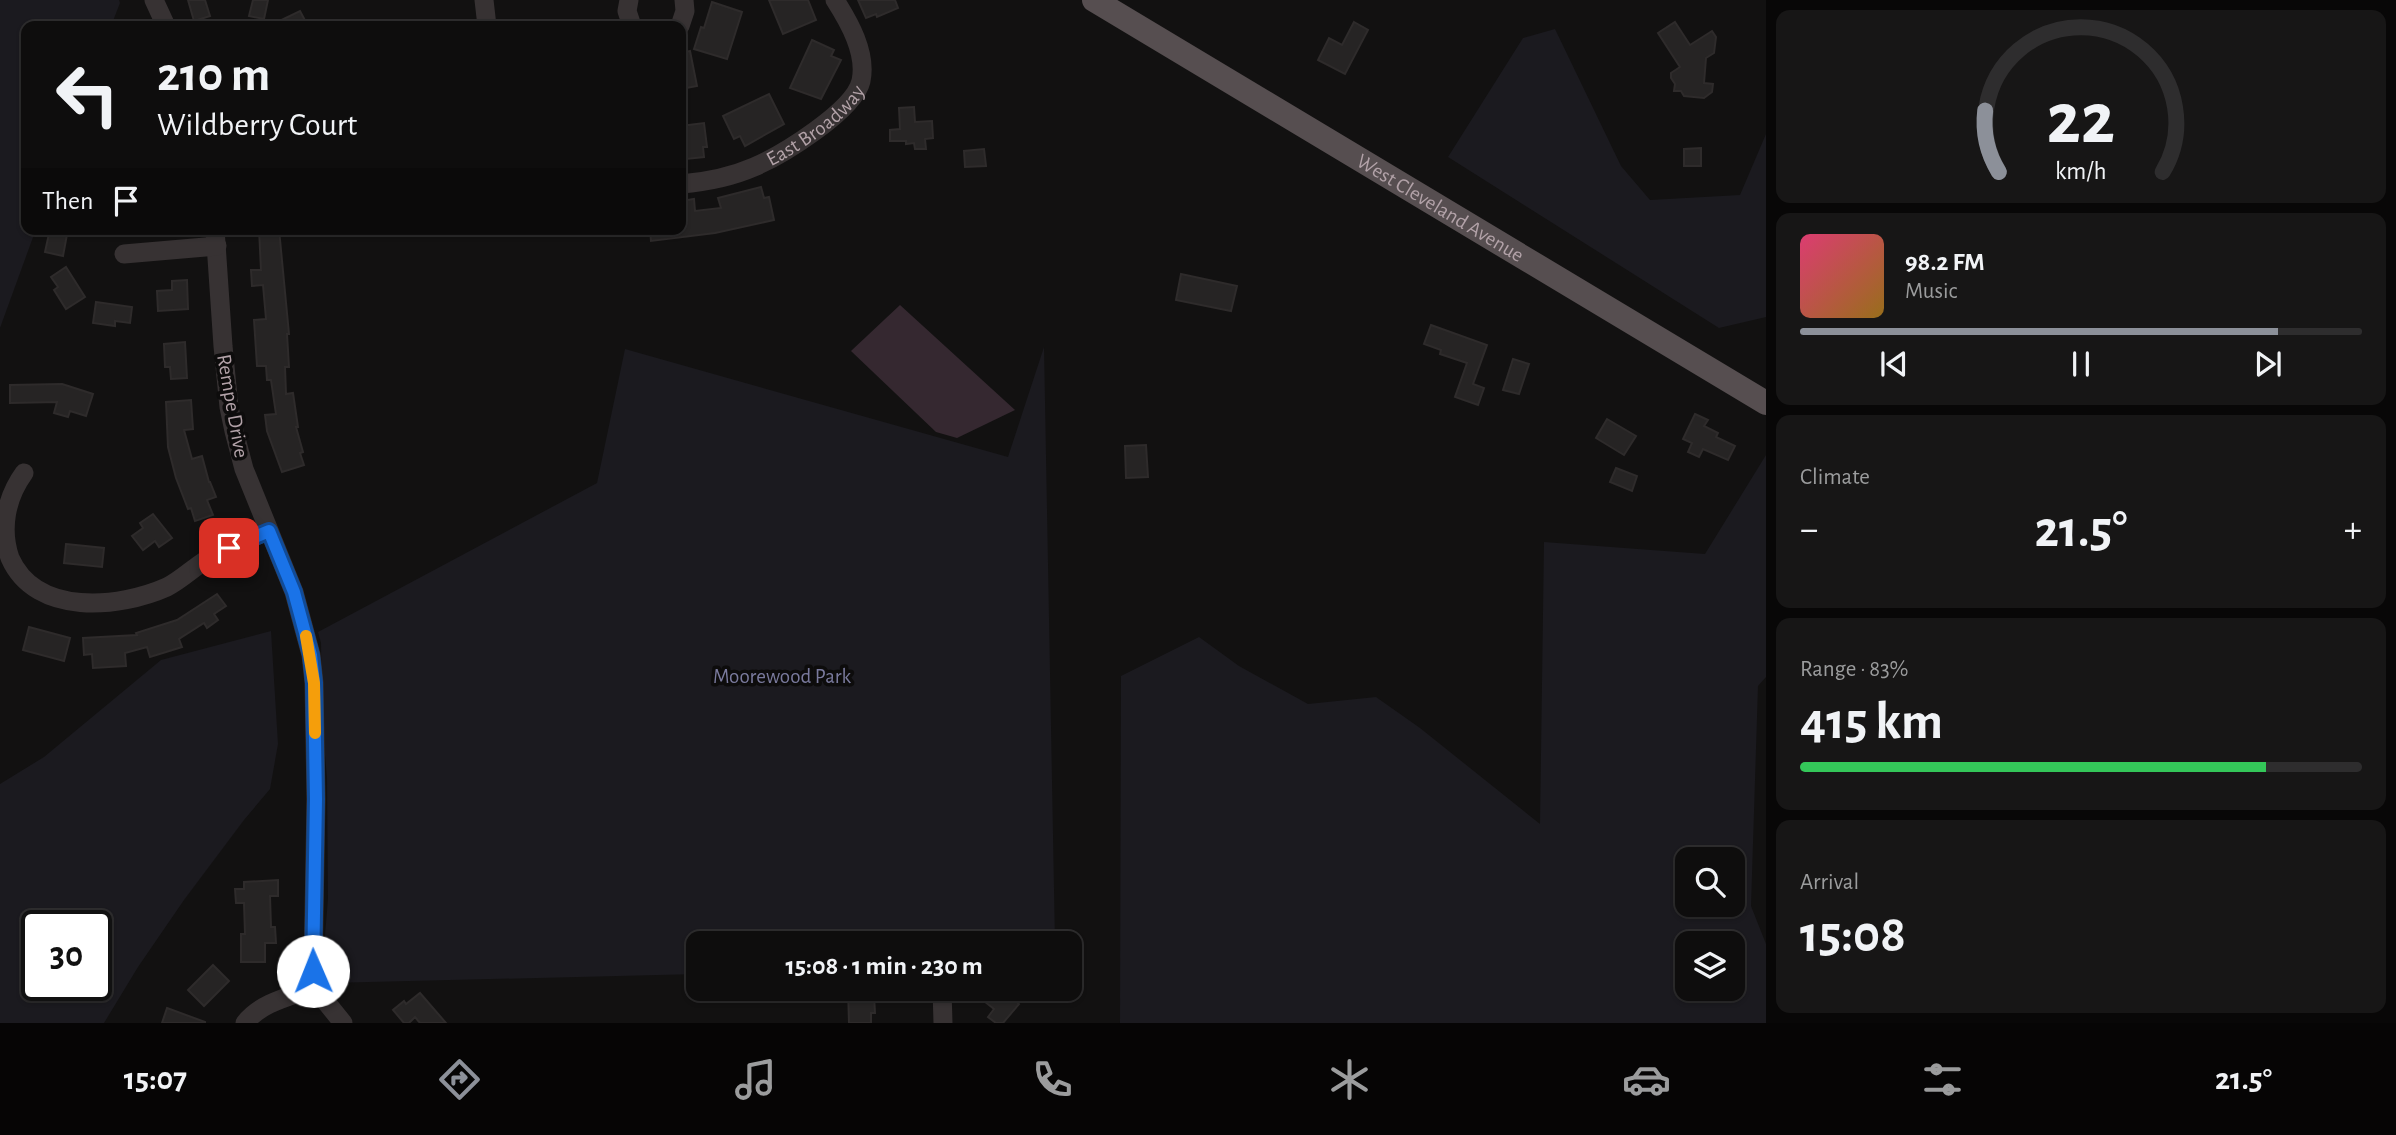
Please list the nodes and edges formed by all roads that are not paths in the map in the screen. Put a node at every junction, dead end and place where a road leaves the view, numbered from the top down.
1 (154, 0) edge
2 (484, 0) edge
3 (629, 0) edge
4 (684, 0) edge
5 (835, 0) edge
6 (1094, 0) edge
7 (1119, 7) edge
8 (164, 21) edge
9 (486, 21) edge
10 (630, 21) edge
11 (682, 21) edge
12 (686, 183) edge
13 (216, 238) edge
14 (124, 254) dead end
15 (1766, 403) edge
16 (24, 473) dead end
17 (269, 531) junction
18 (316, 987) junction
19 (943, 1001) edge
20 (245, 1023) edge
21 (344, 1023) edge
22 (943, 1023) edge

1 - 8 street
2 - 9 street
3 - 10 street
4 - 11 street
5 - 12 street, East Broadway
6 - 7 main road
7 - 15 main road, West Cleveland Avenue
13 - 14 street
13 - 17 street, Rempe Drive
16 - 17 street
17 - 18 street, Rempe Drive
18 - 20 street
18 - 21 street
19 - 22 street

